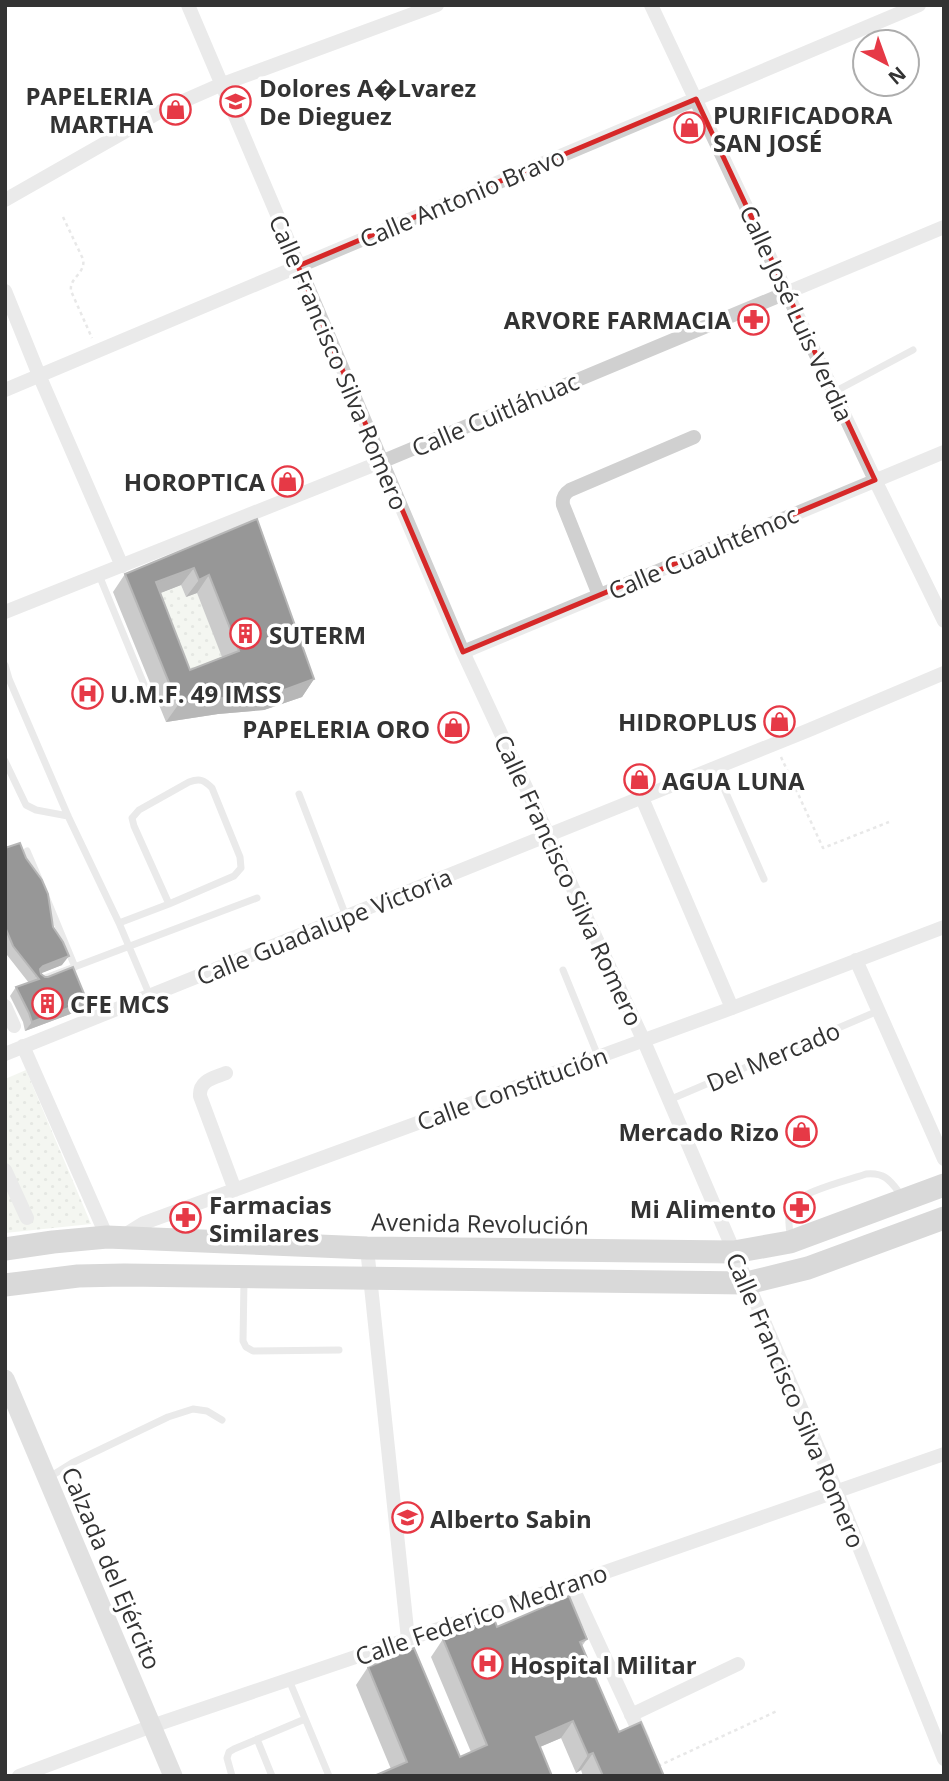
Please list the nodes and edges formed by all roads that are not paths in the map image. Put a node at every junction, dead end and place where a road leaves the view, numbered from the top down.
1 (188, 5) edge
2 (437, 5) edge
3 (651, 5) edge
4 (919, 5) edge
5 (220, 85) junction
6 (696, 99) junction
7 (5, 200) edge
8 (944, 227) edge
9 (298, 266) junction
10 (5, 291) edge
11 (787, 292) junction
12 (913, 350) dead end
13 (39, 375) junction
14 (5, 390) edge
15 (834, 392) junction
16 (694, 436) dead end
17 (944, 452) edge
18 (381, 462) junction
19 (875, 480) junction
20 (122, 566) junction
21 (98, 574) junction
22 (599, 595) junction
23 (5, 612) edge
24 (944, 621) edge
25 (463, 652) junction
26 (5, 665) edge
27 (944, 674) edge
28 (7, 680) edge
29 (148, 694) dead end
30 (5, 761) edge
31 (715, 768) junction
32 (299, 794) dead end
33 (642, 797) junction
34 (68, 816) junction
35 (548, 835) junction
36 (27, 850) dead end
37 (764, 879) dead end
38 (257, 898) dead end
39 (169, 904) junction
40 (346, 917) junction
41 (119, 923) junction
42 (944, 927) edge
43 (129, 946) junction
44 (856, 960) junction
45 (75, 967) junction
46 (563, 970) dead end
47 (40, 980) edge
48 (150, 996) junction
49 (5, 1006) edge
50 (732, 1008) junction
51 (878, 1011) junction
52 (14, 1026) dead end
53 (643, 1040) junction
54 (23, 1046) junction
55 (5, 1054) edge
56 (598, 1056) junction
57 (226, 1073) dead end
58 (669, 1100) junction
59 (944, 1159) edge
60 (5, 1170) edge
61 (944, 1185) edge
62 (235, 1190) junction
63 (905, 1199) junction
64 (27, 1218) dead end
65 (944, 1218) edge
66 (114, 1237) junction
67 (790, 1242) junction
68 (367, 1248) junction
69 (5, 1249) edge
70 (734, 1252) junction
71 (245, 1277) junction
72 (370, 1278) junction
73 (747, 1283) junction
74 (5, 1285) edge
75 (339, 1350) dead end
76 (5, 1379) edge
77 (222, 1420) dead end
78 (944, 1454) edge
79 (47, 1478) junction
80 (836, 1492) junction
81 (571, 1584) junction
82 (408, 1639) junction
83 (738, 1664) dead end
84 (289, 1680) junction
85 (631, 1715) junction
86 (305, 1719) junction
87 (152, 1726) junction
88 (257, 1740) junction
89 (944, 1759) edge
90 (655, 1767) edge
91 (19, 1776) edge
92 (173, 1776) edge
93 (232, 1776) edge
94 (272, 1776) edge
95 (329, 1776) edge

1 - 5 street, Calle Francisco Silva Romero
2 - 5 street
3 - 6 street, Calle José Luis Verdia
4 - 6 street, Calle Antonio Bravo
5 - 7 street
5 - 9 street, Calle Francisco Silva Romero
6 - 9 street, Calle Antonio Bravo
6 - 11 street, Calle José Luis Verdia
8 - 11 street, Calle Cuitláhuac
9 - 13 street, Calle Antonio Bravo
9 - 18 street, Calle Francisco Silva Romero
10 - 13 street
11 - 15 street, Calle José Luis Verdia
11 - 18 street, Calle Cuitláhuac
12 - 15 lane
13 - 14 street, Calle Antonio Bravo
13 - 20 street
15 - 19 street, Calle José Luis Verdia
16 - 22 street
17 - 19 street, Calle Cuauhtémoc
18 - 20 street, Calle Cuitláhuac
18 - 25 street, Calle Francisco Silva Romero
19 - 22 street, Calle Cuauhtémoc
19 - 24 street, Calle José Luis Verdia
20 - 21 street, Calle Cuitláhuac
21 - 23 street, Calle Cuitláhuac
21 - 29 lane
22 - 25 street, Calle Cuauhtémoc
25 - 35 street, Calle Francisco Silva Romero
26 - 28 lane
27 - 31 street, Calle Guadalupe Victoria
28 - 34 lane
30 - 34 lane
31 - 33 street, Calle Guadalupe Victoria
31 - 37 lane
32 - 40 lane
33 - 35 street, Calle Guadalupe Victoria
33 - 50 street
34 - 41 lane
35 - 40 street, Calle Guadalupe Victoria
35 - 53 street, Calle Francisco Silva Romero
36 - 45 lane
38 - 43 lane
39 - 39 lane
39 - 41 lane
40 - 48 street, Calle Guadalupe Victoria
41 - 43 lane
42 - 44 street, Calle Constitución
43 - 45 lane
43 - 48 lane
44 - 50 street, Calle Constitución
44 - 51 street
45 - 47 lane
46 - 56 lane
48 - 54 street, Calle Guadalupe Victoria
49 - 52 street
50 - 53 street, Calle Constitución
51 - 58 lane, Del Mercado
51 - 59 street
53 - 56 street, Calle Constitución
53 - 58 street, Calle Francisco Silva Romero
54 - 55 street, Calle Guadalupe Victoria
54 - 66 street
56 - 62 street, Calle Constitución
57 - 62 street
58 - 70 street, Calle Francisco Silva Romero
60 - 64 street
61 - 63 main road, Avenida Revolución
62 - 66 street, Calle Constitución
63 - 67 main road, Avenida Revolución
63 - 67 lane
65 - 73 main road
66 - 68 main road, Avenida Revolución
66 - 69 main road, Avenida Revolución
67 - 70 main road, Avenida Revolución
68 - 70 main road, Avenida Revolución
68 - 72 street
70 - 73 street, Calle Francisco Silva Romero
71 - 72 main road
71 - 74 main road
71 - 75 lane
72 - 73 main road
72 - 82 street
73 - 80 street, Calle Francisco Silva Romero
76 - 79 main road, Calzada del Ejército
77 - 79 lane
78 - 80 street, Calle Federico Medrano
79 - 87 main road, Calzada del Ejército
80 - 81 street, Calle Federico Medrano
80 - 89 street, Calle Francisco Silva Romero
81 - 82 street, Calle Federico Medrano
81 - 85 street
82 - 84 street, Calle Federico Medrano
83 - 85 street
84 - 86 lane
84 - 87 street, Calle Federico Medrano
85 - 90 street
86 - 88 lane
86 - 95 lane
87 - 91 street, Calle Federico Medrano
87 - 92 main road, Calzada del Ejército
88 - 93 lane
88 - 94 lane

